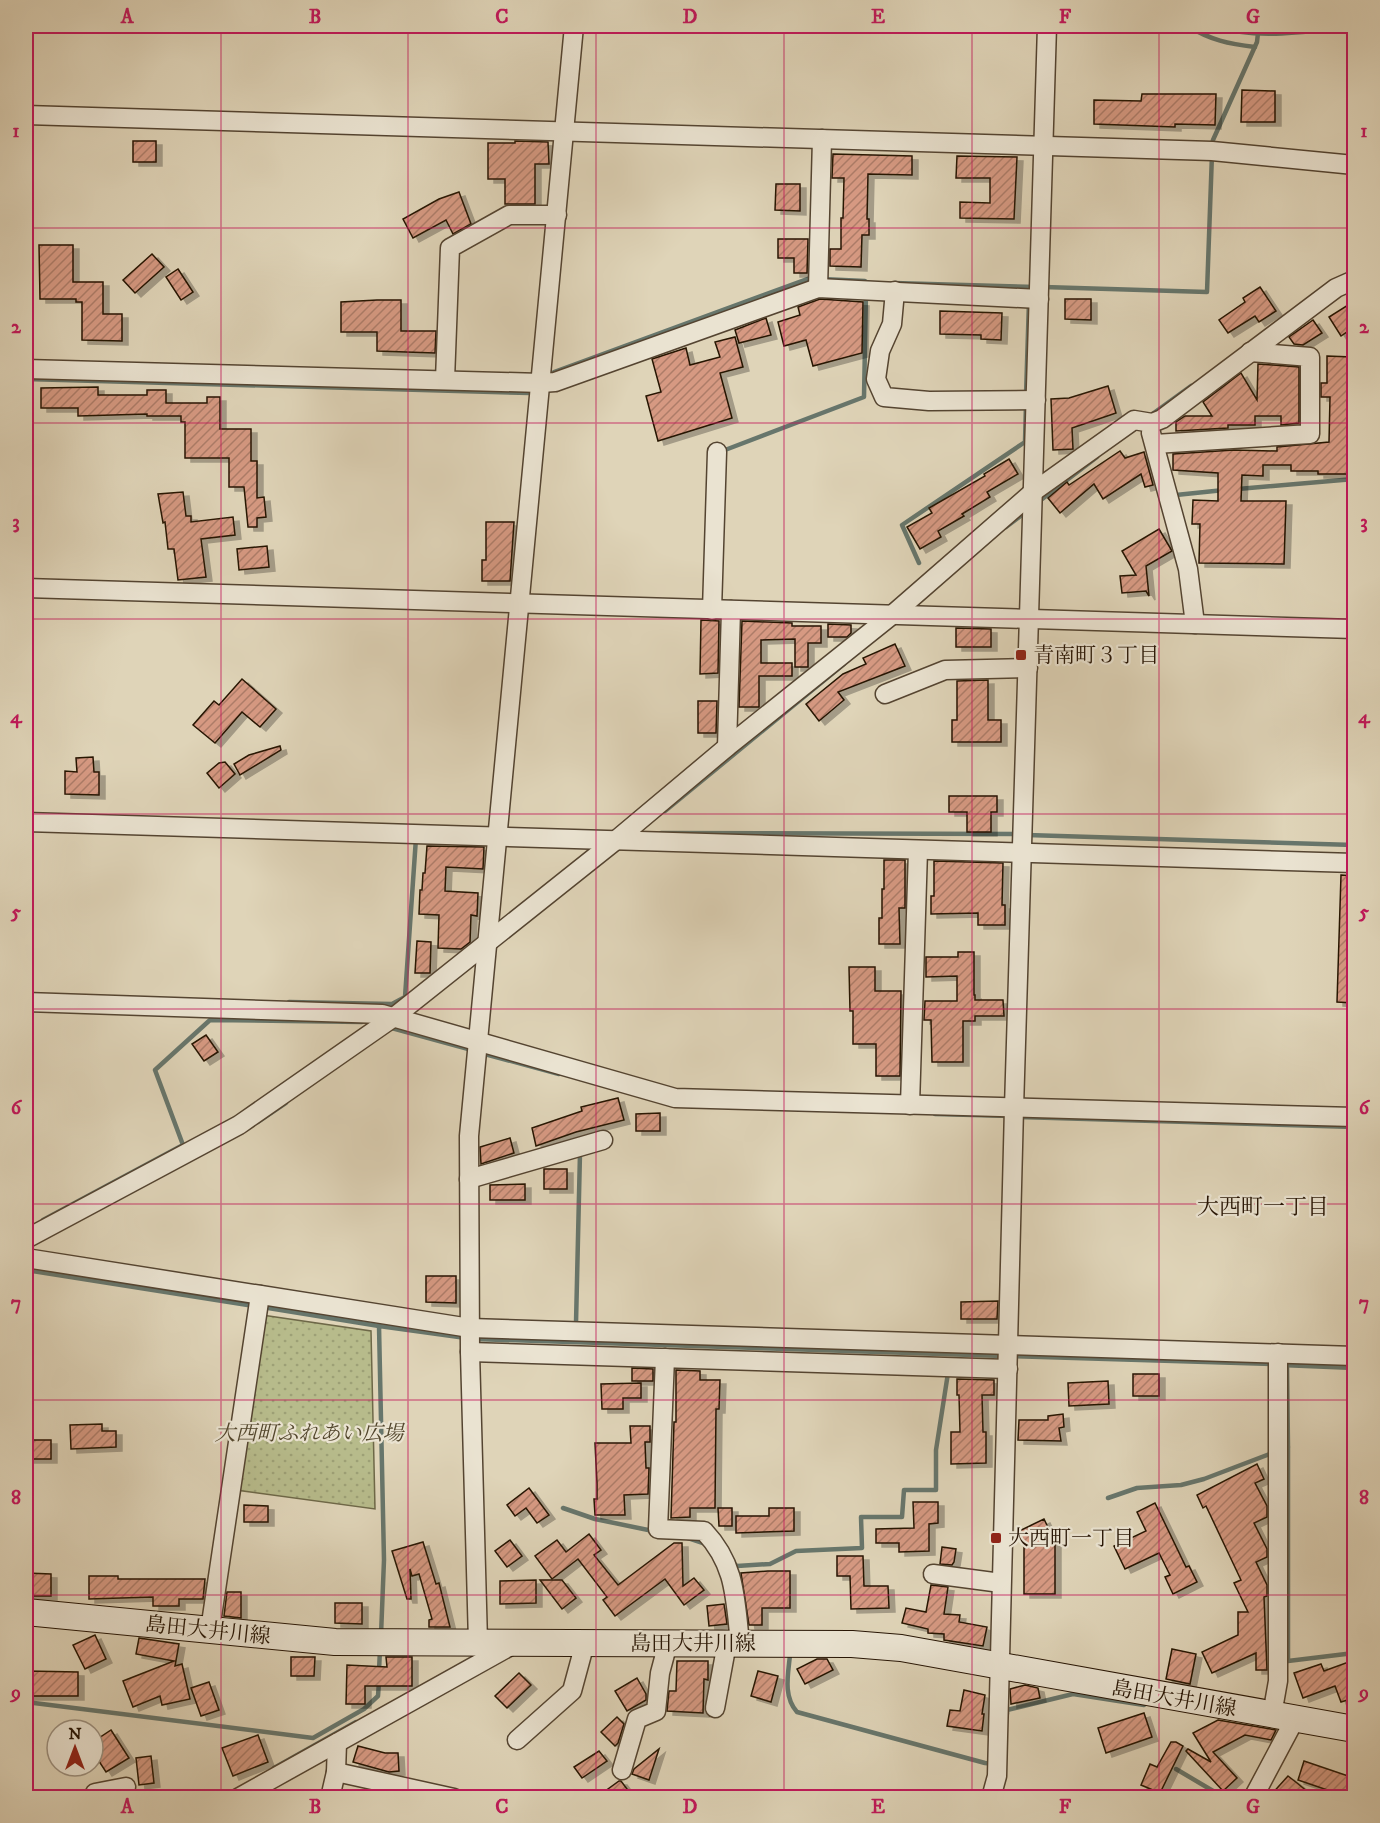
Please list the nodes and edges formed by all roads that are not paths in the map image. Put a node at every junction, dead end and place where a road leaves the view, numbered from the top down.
1 (574, 26) edge
2 (1047, 26) edge
3 (26, 115) edge
4 (565, 131) junction
5 (822, 139) junction
6 (1044, 146) junction
7 (1354, 165) edge
8 (557, 215) junction
9 (1354, 280) edge
10 (818, 288) junction
11 (895, 291) junction
12 (1039, 299) junction
13 (1250, 352) junction
14 (26, 369) edge
15 (445, 380) junction
16 (541, 383) junction
17 (1036, 400) junction
18 (1148, 423) junction
19 (1155, 444) junction
20 (717, 452) dead end
21 (1033, 492) junction
22 (26, 588) edge
23 (519, 603) junction
24 (712, 609) junction
25 (731, 610) junction
26 (892, 615) junction
27 (1030, 619) junction
28 (1195, 624) junction
29 (1354, 629) edge
30 (1028, 668) junction
31 (885, 694) dead end
32 (727, 747) junction
33 (26, 822) edge
34 (498, 838) junction
35 (615, 841) junction
36 (918, 850) junction
37 (1022, 852) junction
38 (1354, 863) edge
39 (488, 944) junction
40 (26, 1002) edge
41 (394, 1017) junction
42 (478, 1040) junction
43 (910, 1105) junction
44 (1014, 1108) junction
45 (1354, 1116) edge
46 (603, 1140) dead end
47 (469, 1179) junction
48 (26, 1239) edge
49 (26, 1258) edge
50 (260, 1295) junction
51 (470, 1328) junction
52 (1009, 1344) junction
53 (470, 1352) junction
54 (1278, 1353) junction
55 (1354, 1356) edge
56 (665, 1358) junction
57 (1008, 1369) junction
58 (933, 1574) dead end
59 (1001, 1584) junction
60 (26, 1612) edge
61 (210, 1630) junction
62 (478, 1642) junction
63 (518, 1642) junction
64 (585, 1643) junction
65 (668, 1643) junction
66 (734, 1643) junction
67 (998, 1666) junction
68 (715, 1708) dead end
69 (1283, 1717) junction
70 (1354, 1729) edge
71 (517, 1740) dead end
72 (337, 1743) junction
73 (622, 1770) dead end
74 (336, 1772) junction
75 (126, 1787) dead end
76 (95, 1797) edge
77 (238, 1797) edge
78 (330, 1797) edge
79 (454, 1797) edge
80 (991, 1797) edge
81 (1253, 1797) edge

1 - 4 street
2 - 6 street
3 - 4 street
4 - 5 street
4 - 8 street
5 - 6 street
5 - 10 street
6 - 7 street
6 - 12 street
8 - 15 street
8 - 16 street
9 - 13 street
10 - 11 street
10 - 16 street
11 - 12 street
11 - 17 street
12 - 17 street
13 - 18 street
13 - 19 street
14 - 15 street
15 - 16 street
16 - 23 street
17 - 21 street
18 - 19 street
18 - 21 street
19 - 28 street
20 - 24 street
21 - 26 street
21 - 27 street
22 - 23 street
23 - 24 street
23 - 34 street
24 - 25 street
25 - 26 street
25 - 32 street
26 - 27 street
26 - 32 street
27 - 28 street
27 - 30 street
28 - 29 street
30 - 31 street
30 - 37 street
32 - 35 street
33 - 34 street
34 - 35 street
34 - 39 street
35 - 36 street
35 - 39 street
36 - 37 street
36 - 43 street
37 - 38 street
37 - 44 street
39 - 41 street
39 - 42 street
40 - 41 street
41 - 42 street
41 - 48 street
42 - 43 street
42 - 47 street
43 - 44 street
44 - 45 street
44 - 52 street
46 - 47 street
47 - 51 street
49 - 50 street
50 - 51 street
50 - 61 street
51 - 52 street
51 - 53 street
52 - 54 street
52 - 57 street
53 - 56 street
53 - 62 street
54 - 55 street
54 - 69 street
56 - 57 street
56 - 66 street
57 - 59 street
58 - 59 street
59 - 67 street
60 - 61 main road, 島田大井川線
61 - 62 main road, 島田大井川線
62 - 63 main road, 島田大井川線
63 - 64 main road, 島田大井川線
63 - 72 street
64 - 65 main road, 島田大井川線
64 - 71 street
65 - 66 main road, 島田大井川線
65 - 73 street
66 - 67 main road, 島田大井川線
66 - 68 street
67 - 69 main road, 島田大井川線
67 - 80 street
69 - 70 main road, 島田大井川線
69 - 81 street
72 - 74 street
72 - 77 street
74 - 78 street
74 - 79 street
75 - 76 street

